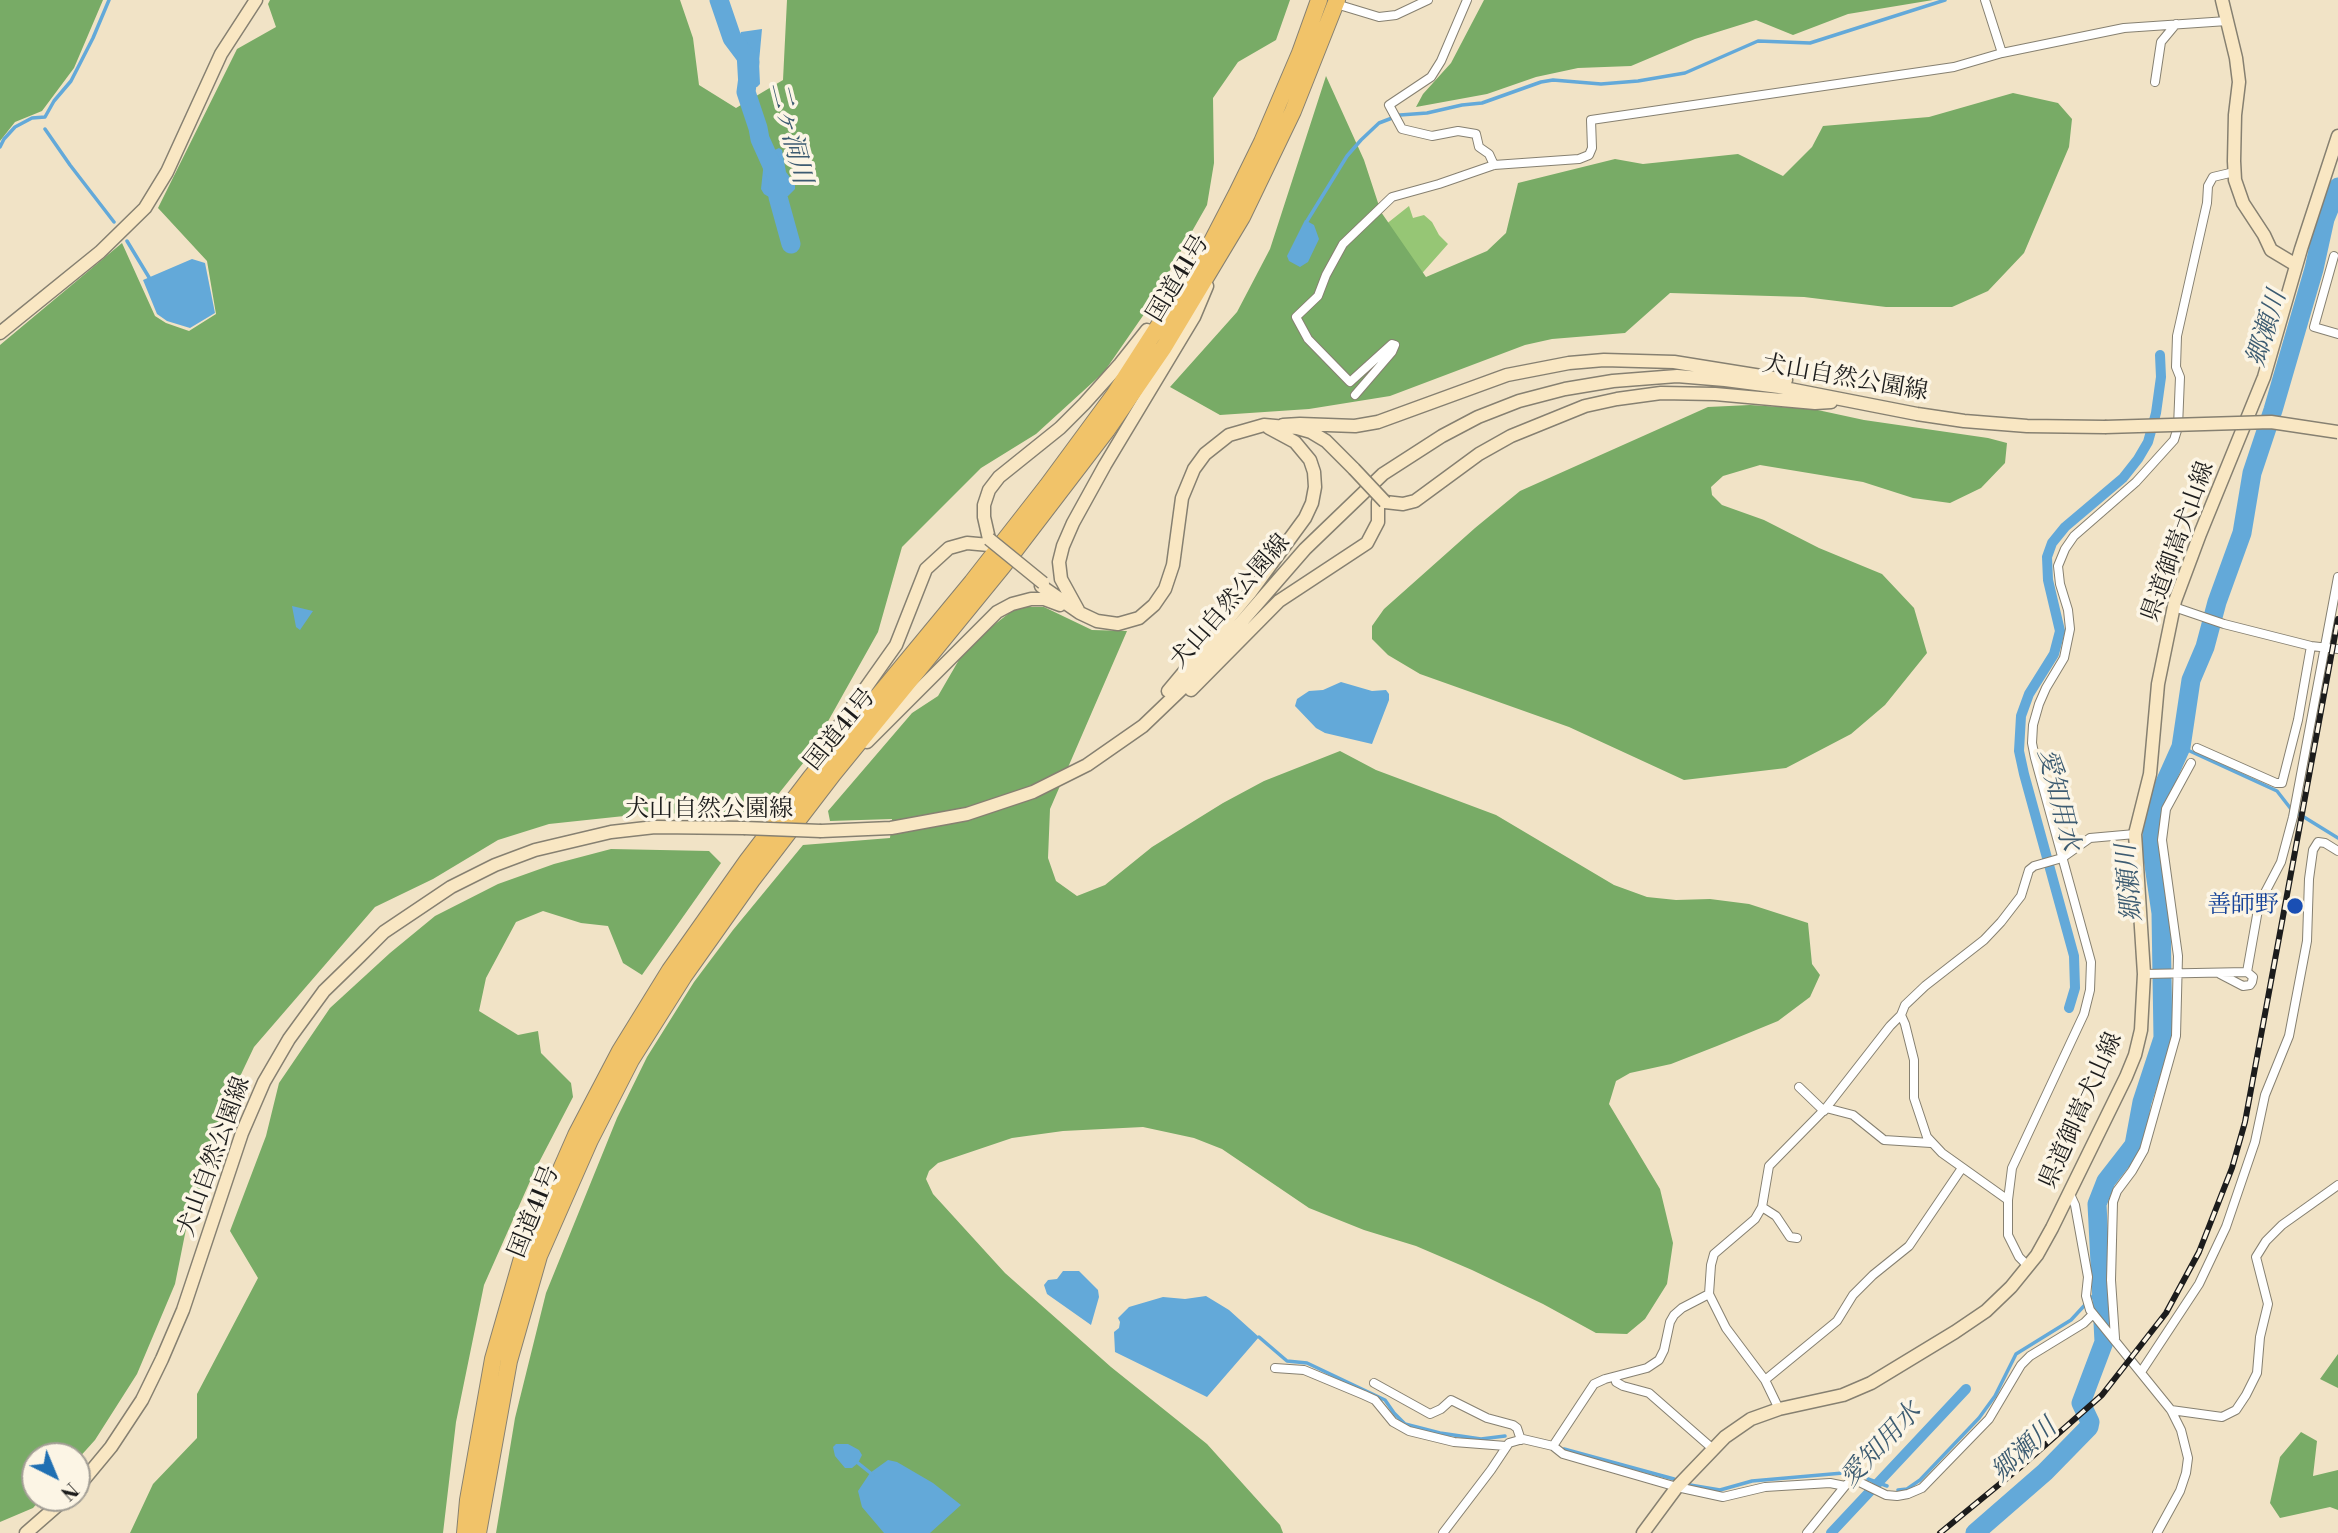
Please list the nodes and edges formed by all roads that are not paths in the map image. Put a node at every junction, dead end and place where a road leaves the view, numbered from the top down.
1 (256, 0) edge
2 (1319, 0) edge
3 (1428, 0) edge
4 (1467, 0) edge
5 (1985, 0) edge
6 (2222, 0) edge
7 (1337, 2) edge
8 (2227, 21) junction
9 (2176, 24) junction
10 (2001, 53) junction
11 (2155, 82) dead end
12 (2338, 136) edge
13 (1494, 165) junction
14 (2234, 172) junction
15 (1214, 253) junction
16 (2334, 256) dead end
17 (2297, 265) junction
18 (0, 333) edge
19 (2338, 334) edge
20 (1355, 395) dead end
21 (1852, 401) junction
22 (1880, 406) junction
23 (1264, 425) junction
24 (1283, 425) junction
25 (2338, 432) edge
26 (1381, 502) junction
27 (989, 542) junction
28 (2338, 577) edge
29 (2174, 607) junction
30 (1080, 613) junction
31 (2311, 646) junction
32 (2324, 648) junction
33 (2338, 649) edge
34 (1143, 726) junction
35 (2197, 748) dead end
36 (2191, 763) dead end
37 (834, 773) junction
38 (811, 777) junction
39 (2135, 834) junction
40 (2338, 851) edge
41 (2062, 858) junction
42 (2246, 972) junction
43 (2148, 974) junction
44 (2220, 974) junction
45 (2179, 975) junction
46 (1901, 1015) junction
47 (1799, 1087) dead end
48 (1825, 1109) junction
49 (1931, 1143) junction
50 (1962, 1168) junction
51 (2338, 1185) edge
52 (2069, 1192) junction
53 (2008, 1200) junction
54 (1762, 1207) junction
55 (1797, 1238) dead end
56 (2029, 1266) junction
57 (1709, 1294) junction
58 (2092, 1312) junction
59 (2113, 1337) junction
60 (1275, 1368) dead end
61 (2141, 1372) junction
62 (1615, 1377) junction
63 (1765, 1380) junction
64 (1374, 1383) dead end
65 (1779, 1409) junction
66 (2171, 1410) junction
67 (1521, 1440) junction
68 (1506, 1446) junction
69 (1553, 1446) junction
70 (1713, 1449) junction
71 (91, 1470) edge
72 (1845, 1486) junction
73 (1677, 1488) junction
74 (468, 1500) junction
75 (50, 1512) edge
76 (26, 1533) edge
77 (460, 1533) edge
78 (466, 1533) edge
79 (478, 1533) edge
80 (1443, 1533) edge
81 (1643, 1533) edge
82 (1807, 1533) edge
83 (2157, 1533) edge

1 - 18 main road
2 - 15 highway, 国道41号
3 - 7 street
4 - 13 street
5 - 10 street
6 - 8 main road
7 - 15 highway, 国道41号
8 - 9 street
8 - 14 main road
9 - 10 street
9 - 11 street
10 - 13 street
12 - 17 main road, 県道御嵩犬山線
13 - 20 street
14 - 17 main road
14 - 41 street
15 - 27 main road
15 - 30 main road
15 - 37 highway, 国道41号
15 - 38 highway, 国道41号
16 - 19 street
17 - 29 main road, 県道御嵩犬山線
21 - 22 main road, 犬山自然公園線
21 - 26 main road
21 - 34 main road, 犬山自然公園線
22 - 24 main road
22 - 25 main road, 犬山自然公園線, bridge
23 - 24 main road
23 - 30 main road
23 - 34 main road
24 - 26 main road, bridge
26 - 34 main road
27 - 30 main road, bridge
27 - 38 main road
28 - 32 street
29 - 31 street
29 - 39 main road, 県道御嵩犬山線
30 - 37 main road
31 - 32 street
31 - 35 street
32 - 33 street
32 - 42 street
34 - 71 main road, 犬山自然公園線, bridge
36 - 45 street
37 - 79 highway, 国道41号
38 - 74 highway, 国道41号
39 - 41 street
39 - 43 main road, 県道御嵩犬山線
40 - 61 street
41 - 46 street
41 - 53 street
42 - 44 street
42 - 44 street
43 - 45 street
43 - 52 main road, 県道御嵩犬山線
44 - 45 street
45 - 59 street
46 - 48 street
46 - 49 street
47 - 48 street
48 - 49 street
48 - 54 street
49 - 50 street
50 - 53 street
50 - 63 street
51 - 66 street
52 - 56 main road, 県道御嵩犬山線
52 - 58 street
53 - 56 street
54 - 55 street
54 - 57 street
56 - 65 main road, 県道御嵩犬山線
57 - 62 street
57 - 63 street
58 - 59 street
58 - 72 street
59 - 61 street
60 - 68 street
61 - 66 street
62 - 69 street
62 - 70 street
63 - 65 street
64 - 67 street
65 - 70 main road, 県道御嵩犬山線
66 - 83 street
67 - 68 street
67 - 69 street
68 - 80 street
69 - 73 street
70 - 73 main road, 県道御嵩犬山線
72 - 73 street
72 - 82 street
73 - 81 main road, 県道御嵩犬山線
74 - 77 highway
74 - 78 highway, 国道41号
75 - 76 main road

